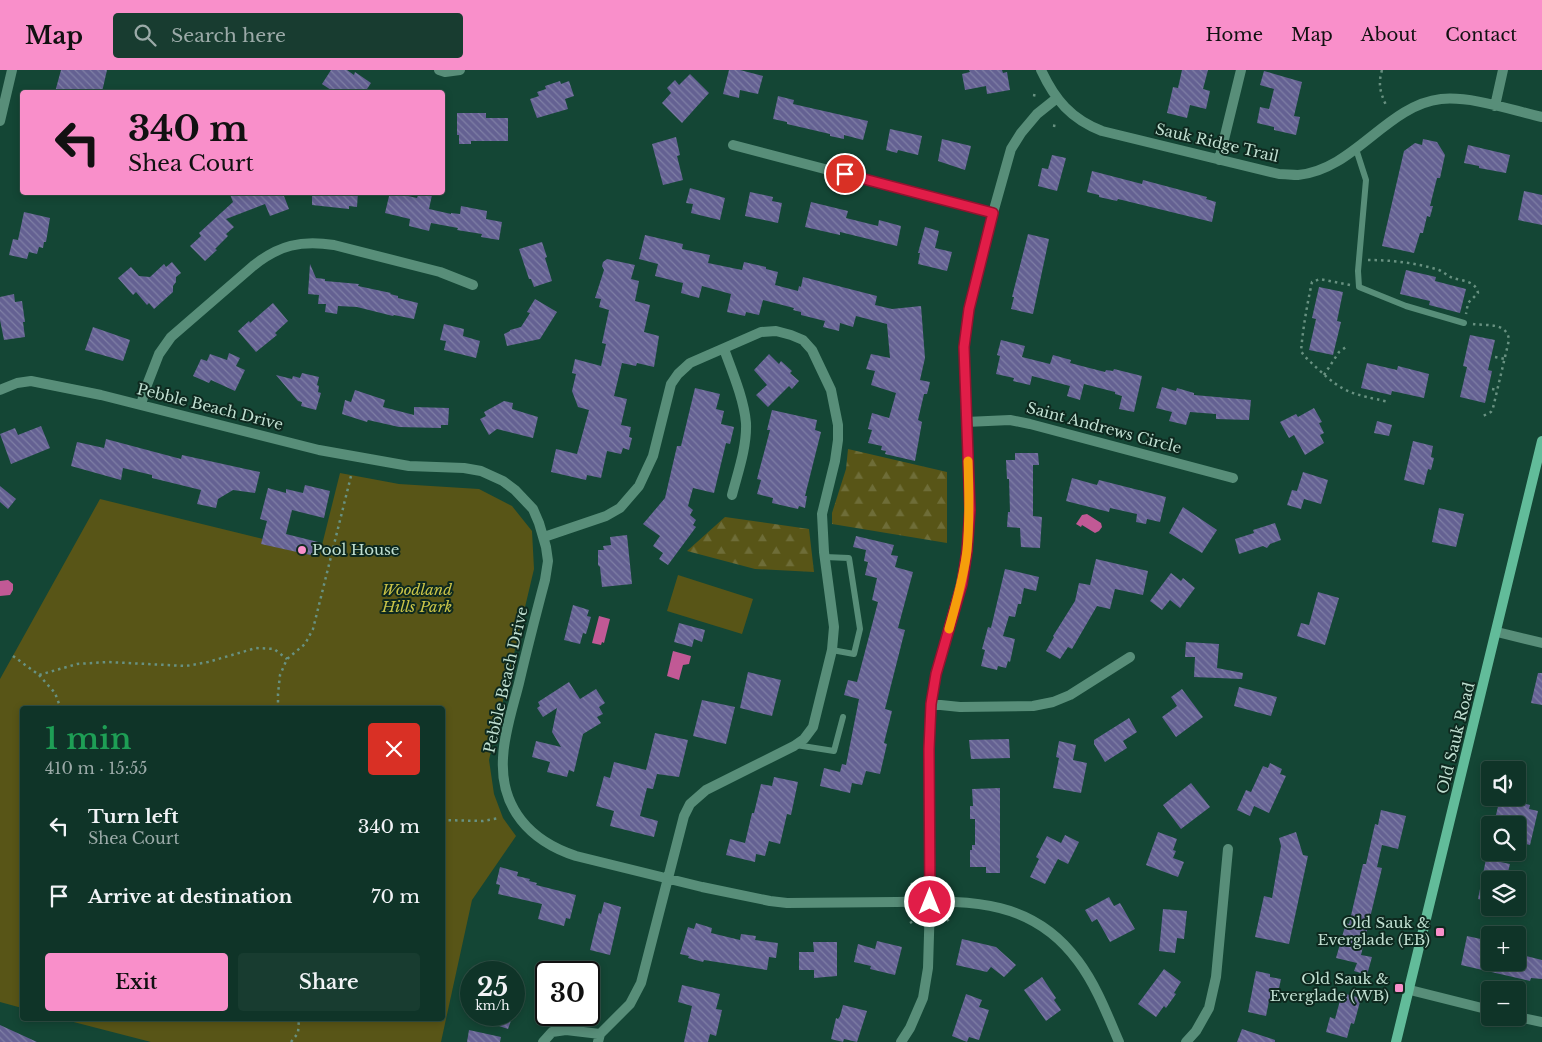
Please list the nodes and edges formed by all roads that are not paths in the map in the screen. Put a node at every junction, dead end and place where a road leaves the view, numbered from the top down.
1 (12, 70) edge
2 (439, 70) edge
3 (460, 70) edge
4 (1041, 70) edge
5 (1241, 70) edge
6 (1503, 70) edge
7 (1057, 98) junction
8 (1495, 106) junction
9 (1542, 117) edge
10 (0, 121) edge
11 (733, 145) dead end
12 (1356, 148) junction
13 (1219, 160) junction
14 (993, 213) junction
15 (473, 285) dead end
16 (1464, 323) road end
17 (724, 348) junction
18 (0, 390) edge
19 (141, 405) junction
20 (966, 422) junction
21 (1542, 441) edge
22 (1233, 478) dead end
23 (732, 495) dead end
24 (544, 537) junction
25 (825, 557) junction
26 (1497, 632) junction
27 (1542, 643) edge
28 (832, 650) junction
29 (1130, 657) dead end
30 (931, 704) junction
31 (843, 717) dead end
32 (796, 745) junction
33 (1228, 849) dead end
34 (668, 879) junction
35 (930, 902) junction
36 (1410, 990) junction
37 (1481, 1008) edge
38 (1526, 1018) edge
39 (1542, 1022) edge
40 (599, 1038) edge
41 (543, 1042) edge
42 (901, 1042) edge
43 (1119, 1042) edge
44 (1186, 1042) edge
45 (1396, 1042) edge

1 - 10 street
2 - 3 street
4 - 7 street, Sauk Ridge Trail
5 - 13 street
6 - 8 street
7 - 13 street, Sauk Ridge Trail
7 - 14 street
8 - 9 street, Sauk Ridge Trail
8 - 12 street, Sauk Ridge Trail
11 - 14 street
12 - 13 street, Sauk Ridge Trail
12 - 16 lane
14 - 20 street
15 - 19 street
17 - 23 street
17 - 24 street
17 - 25 street
18 - 19 street, Pebble Beach Drive
19 - 24 street, Pebble Beach Drive
20 - 22 street, Saint Andrews Circle
20 - 30 street
21 - 26 street, Old Sauk Road
24 - 34 street, Pebble Beach Drive
25 - 28 street
25 - 28 lane
26 - 27 street
26 - 36 street, Old Sauk Road
28 - 32 street
29 - 30 street
30 - 35 street
31 - 32 lane
32 - 34 street
33 - 44 street
34 - 35 street, Pebble Beach Drive
34 - 40 street
35 - 42 street
35 - 43 street, Pebble Beach Drive
36 - 37 street
36 - 45 street, Old Sauk Road
38 - 39 street
40 - 41 street

